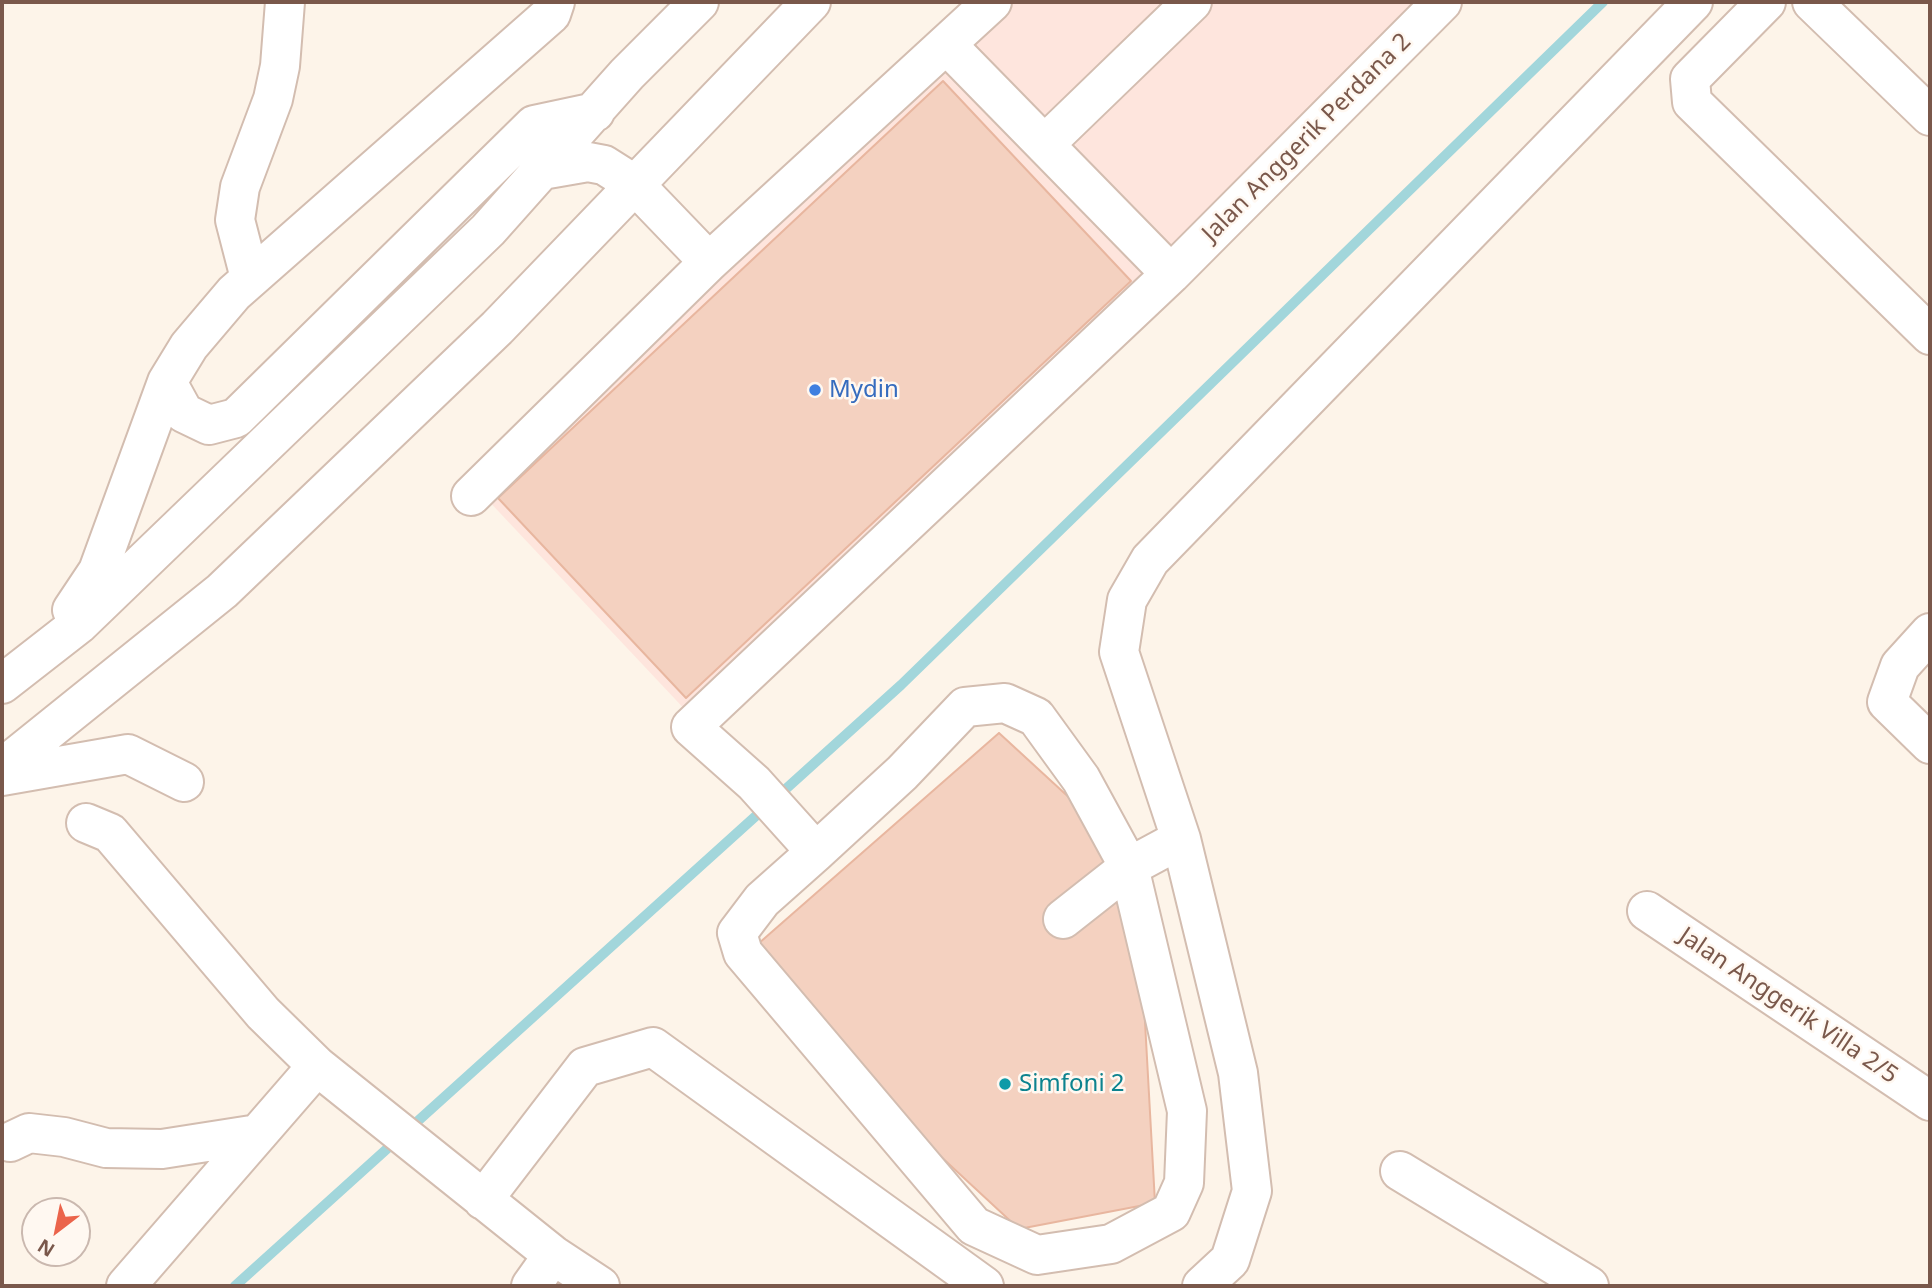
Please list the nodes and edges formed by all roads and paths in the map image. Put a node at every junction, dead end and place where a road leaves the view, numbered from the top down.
1 (285, 2) edge
2 (555, 2) edge
3 (699, 2) edge
4 (811, 2) edge
5 (992, 2) edge
6 (1192, 2) edge
7 (1442, 2) edge
8 (1693, 2) edge
9 (1766, 2) edge
10 (1812, 2) edge
11 (947, 45) junction
12 (595, 112) junction
13 (1930, 116) edge
14 (1045, 144) junction
15 (669, 148) junction
16 (542, 170) junction
17 (635, 184) junction
18 (668, 219) junction
19 (709, 262) junction
20 (1171, 274) junction
21 (250, 278) junction
22 (1930, 335) edge
23 (167, 382) junction
24 (471, 496) dead end
25 (1930, 633) edge
26 (43, 652) junction
27 (2, 684) edge
28 (1930, 744) edge
29 (2, 768) edge
30 (2, 776) edge
31 (184, 782) dead end
32 (86, 823) dead end
33 (1181, 839) junction
34 (807, 841) junction
35 (1129, 867) junction
36 (1647, 911) dead end
37 (1063, 919) dead end
38 (317, 1066) junction
39 (1930, 1101) edge
40 (258, 1135) junction
41 (10, 1142) dead end
42 (1400, 1171) dead end
43 (484, 1200) junction
44 (553, 1255) junction
45 (126, 1286) edge
46 (531, 1286) edge
47 (600, 1286) edge
48 (984, 1286) edge
49 (1202, 1286) edge
50 (1589, 1286) edge

1 - 21 street
2 - 21 street
3 - 12 street
4 - 15 street
5 - 11 street
6 - 14 street
7 - 20 street, Jalan Anggerik Perdana 2
8 - 33 street
9 - 22 street
10 - 13 street
11 - 14 street
11 - 19 street
12 - 16 street
12 - 23 street
14 - 20 street
15 - 17 street
15 - 18 street
16 - 17 street
16 - 26 street
17 - 18 street
17 - 29 street
18 - 19 street
19 - 24 street
20 - 34 street, Jalan Anggerik Perdana 2
21 - 23 street
23 - 26 street
25 - 28 street
26 - 27 street
30 - 31 street
32 - 38 street
33 - 35 street
33 - 49 street
34 - 35 street
34 - 35 street
35 - 37 street
36 - 39 street, Jalan Anggerik Villa 2/5
38 - 40 street
38 - 43 street
40 - 41 street
40 - 45 street
42 - 50 street
43 - 44 street
43 - 48 street
44 - 46 street
44 - 47 street

